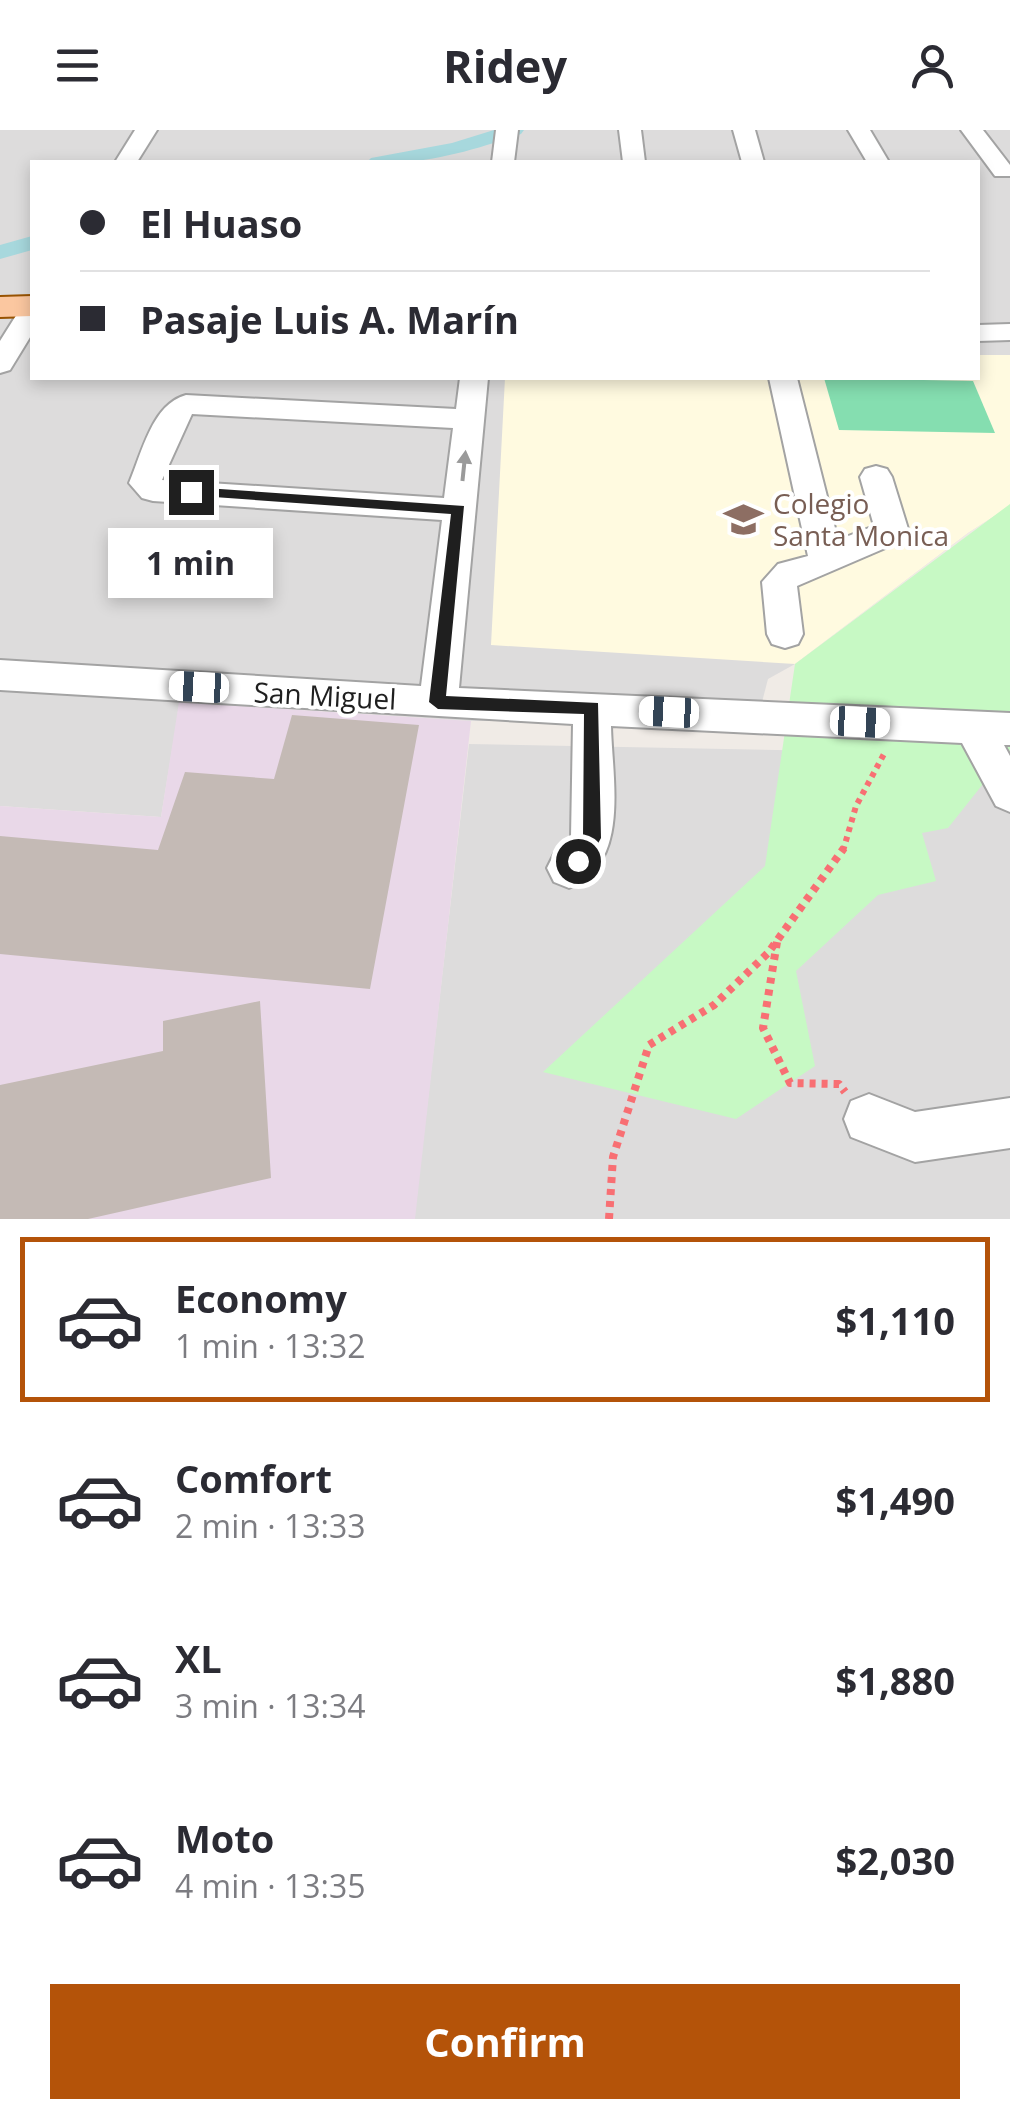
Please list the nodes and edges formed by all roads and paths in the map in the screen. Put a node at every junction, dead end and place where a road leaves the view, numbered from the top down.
1 (146, 130) edge
2 (508, 130) edge
3 (630, 130) edge
4 (744, 130) edge
5 (859, 130) edge
6 (972, 130) edge
7 (127, 160) edge
8 (503, 160) edge
9 (634, 160) edge
10 (752, 160) edge
11 (877, 160) edge
12 (1003, 171) dead end
13 (0, 308) edge
14 (30, 309) edge
15 (30, 312) edge
16 (1010, 332) edge
17 (980, 333) edge
18 (0, 364) edge
19 (474, 380) edge
20 (784, 380) edge
21 (469, 418) junction
22 (876, 477) dead end
23 (459, 510) junction
24 (826, 558) junction
25 (784, 634) dead end
26 (0, 675) edge
27 (438, 702) junction
28 (592, 708) junction
29 (992, 728) edge
30 (887, 749) dead end
31 (1010, 794) edge
32 (569, 868) dead end
33 (777, 940) junction
34 (869, 1119) joint
35 (1010, 1123) edge
36 (608, 1219) edge

1 - 7 street
2 - 8 street
3 - 9 street
4 - 10 street
5 - 11 street
6 - 12 street
13 - 14 main road
15 - 18 street
16 - 17 street
19 - 21 street
20 - 24 street
23 -> 21 street
21 - 23 street
22 - 24 street
23 - 27 street
24 - 25 street
26 - 27 street, San Miguel
27 - 28 street, San Miguel
28 - 29 street, San Miguel
28 - 32 street
29 - 31 street
30 - 33 path
33 - 34 path
33 - 36 path
34 - 35 street

